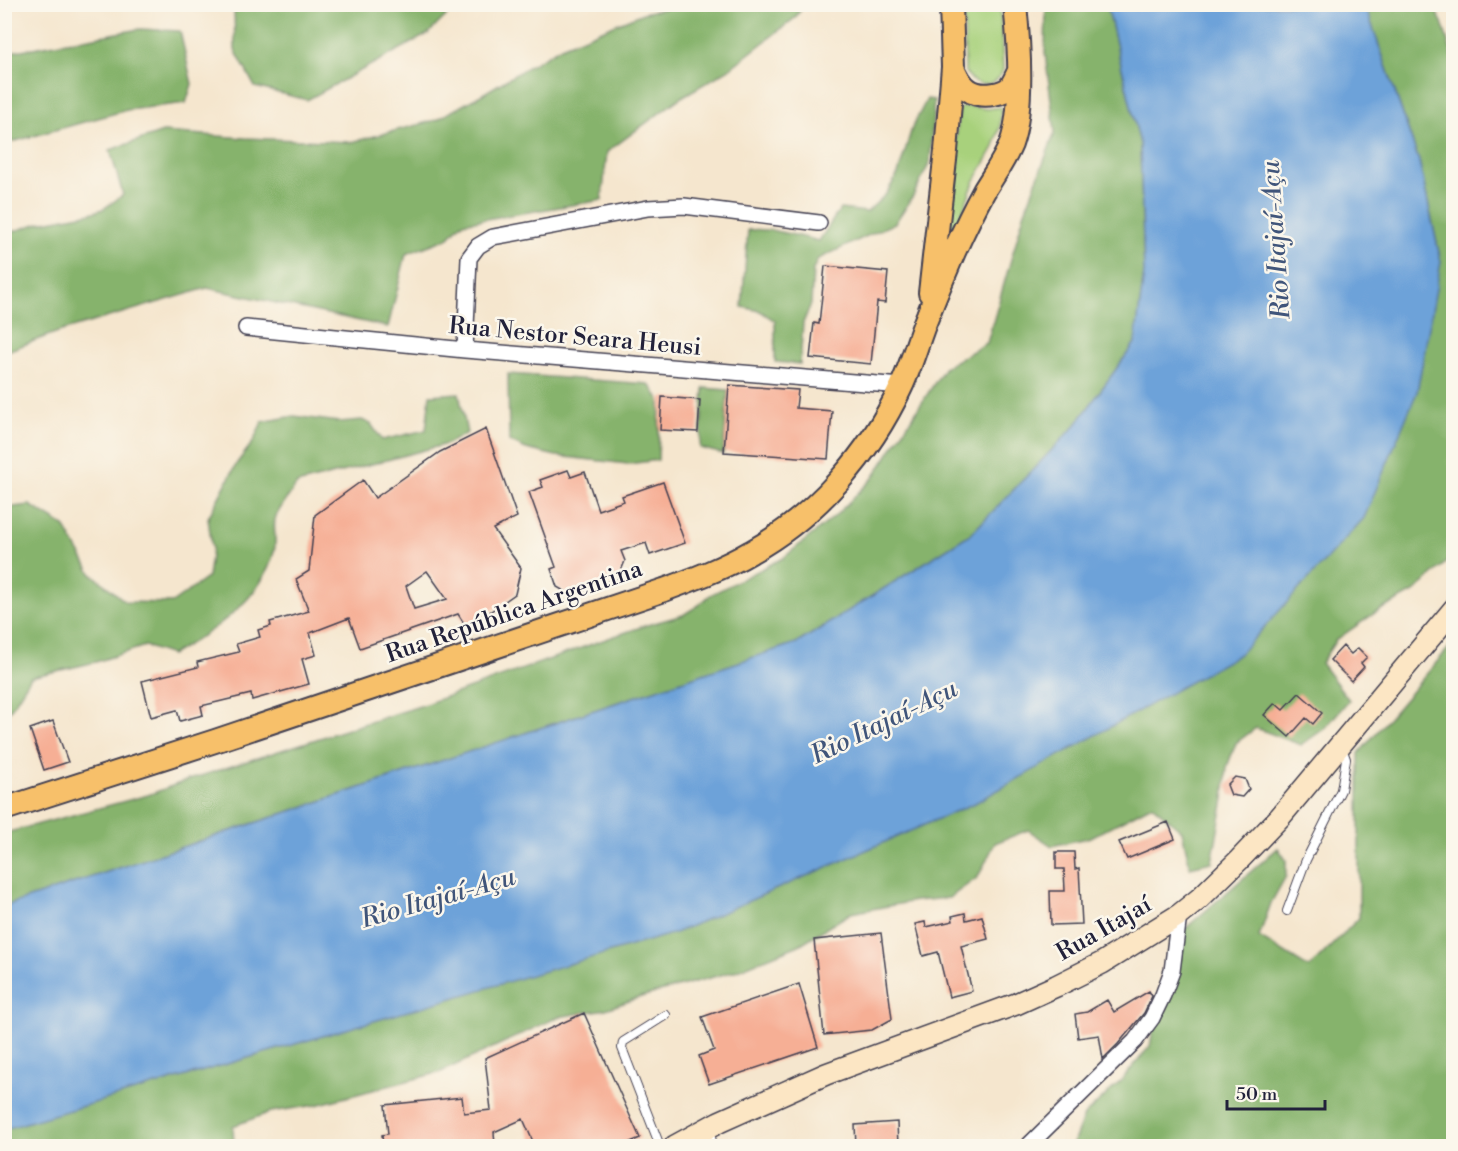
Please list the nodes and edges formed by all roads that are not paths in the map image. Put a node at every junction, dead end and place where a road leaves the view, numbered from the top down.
1 (951, 4) edge
2 (1014, 8) edge
3 (953, 68) junction
4 (1018, 73) junction
5 (819, 223) dead end
6 (927, 316) junction
7 (246, 328) dead end
8 (465, 350) junction
9 (902, 386) junction
10 (1454, 609) edge
11 (1341, 746) junction
12 (4, 809) edge
13 (1287, 911) dead end
14 (1179, 915) junction
15 (666, 1015) dead end
16 (711, 1136) edge
17 (660, 1146) edge
18 (675, 1146) edge
19 (1028, 1146) edge

1 - 3 main road, Rua República Argentina
2 - 4 main road, Rua República Argentina
3 - 4 main road
3 - 6 main road, Rua República Argentina
4 - 6 main road, Rua República Argentina
5 - 8 street
6 - 9 main road, Rua República Argentina
7 - 8 street, Rua Nestor Seara Heusi
8 - 9 street, Rua Nestor Seara Heusi
9 - 12 main road, Rua República Argentina
10 - 11 main road, Rua Itajaí
11 - 13 lane
11 - 14 main road, Rua Itajaí
14 - 16 main road, Rua Itajaí
14 - 19 street
15 - 17 lane
16 - 18 main road, Rua Itajaí

